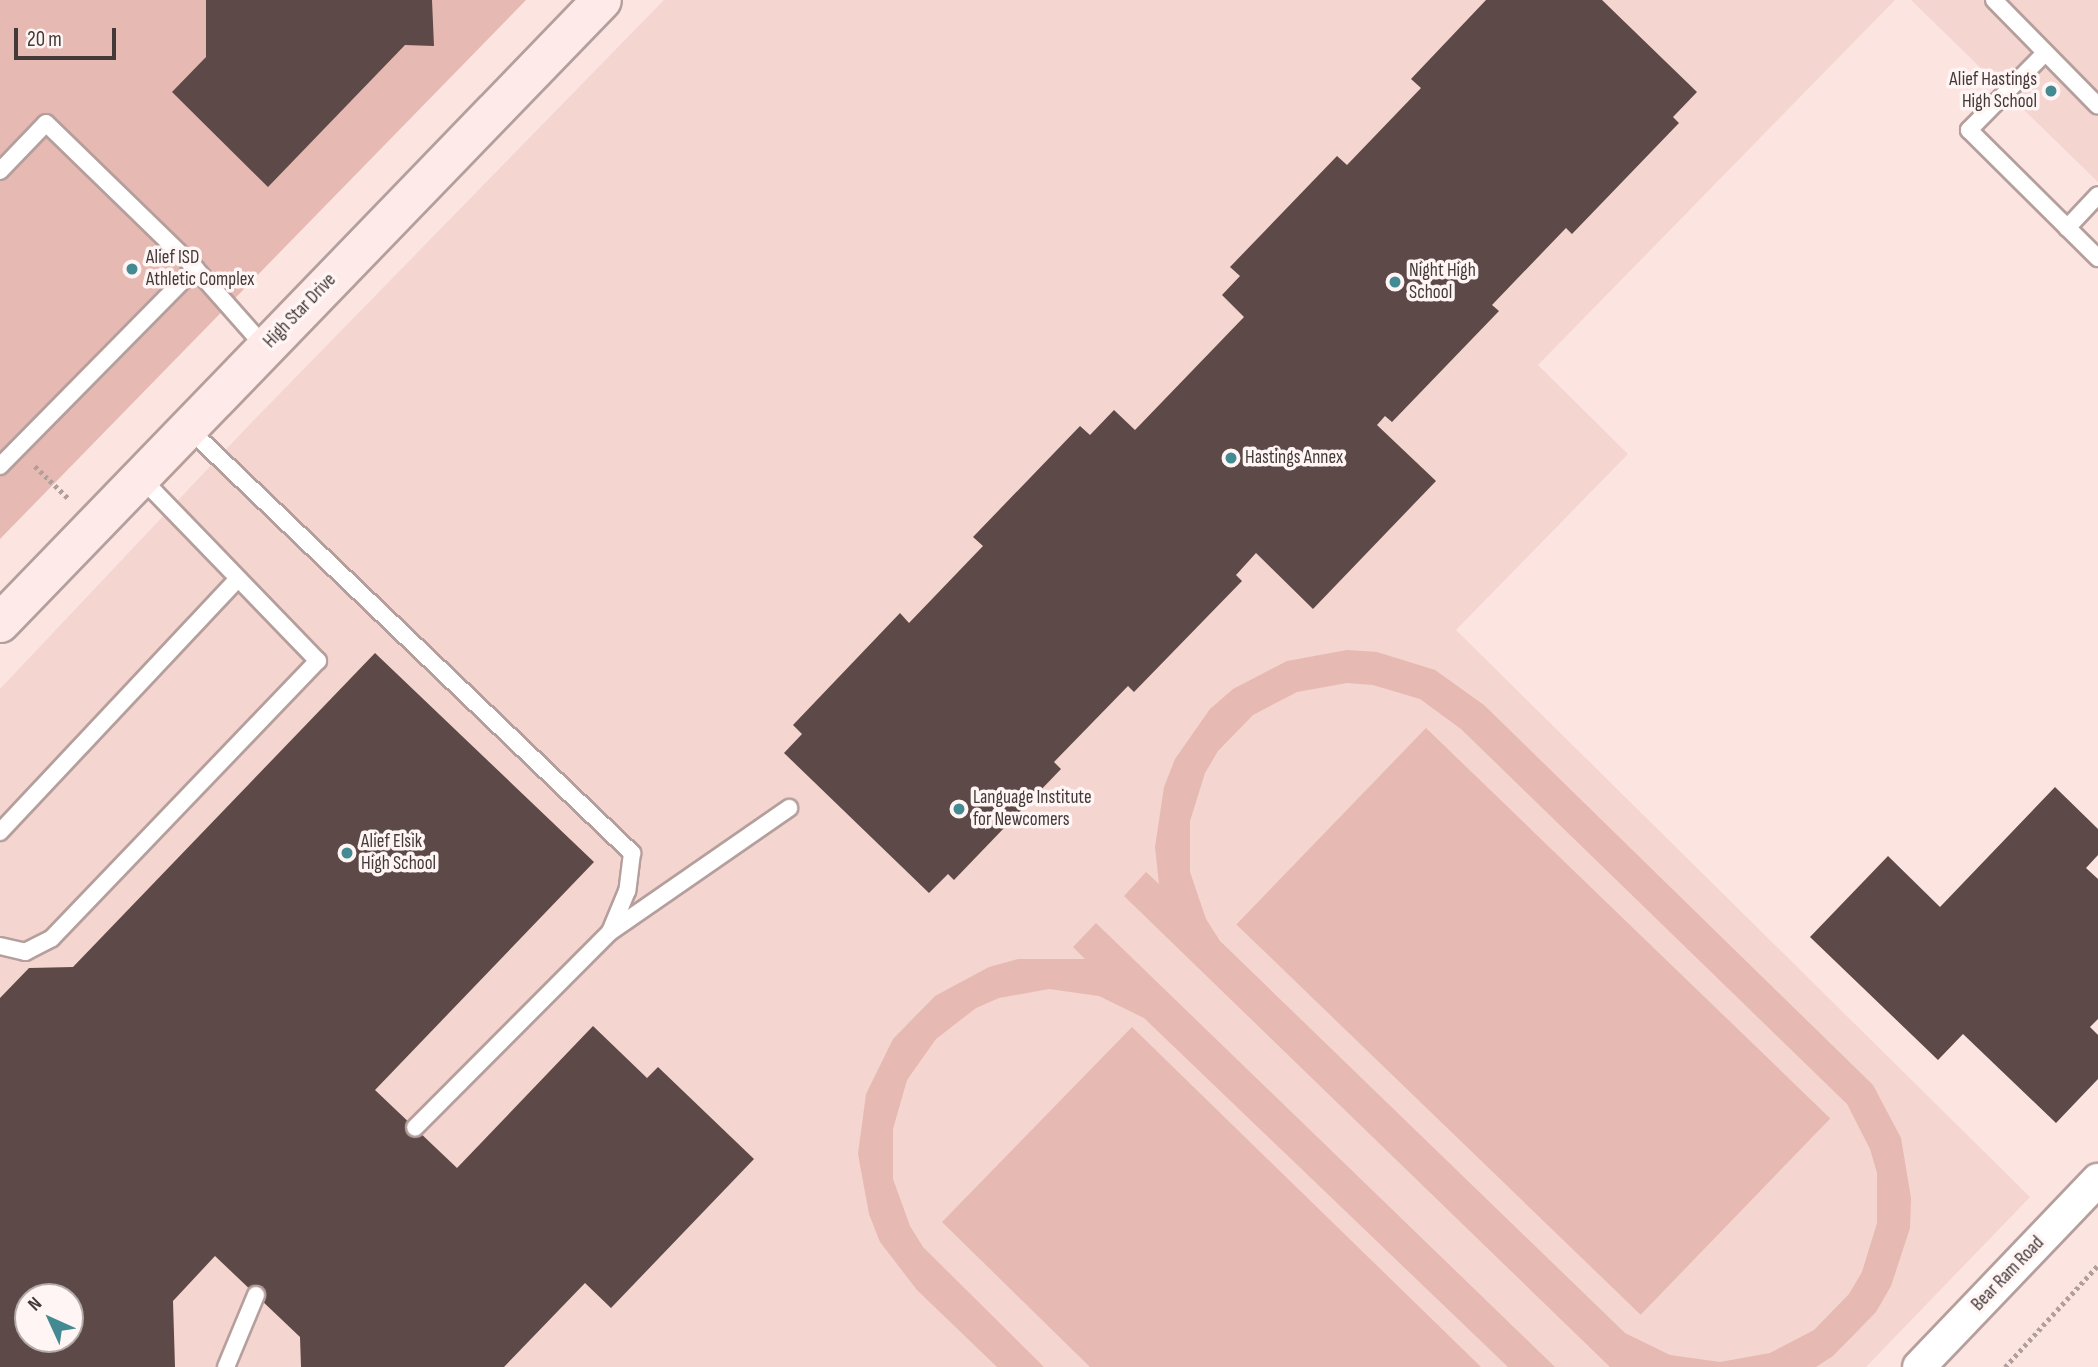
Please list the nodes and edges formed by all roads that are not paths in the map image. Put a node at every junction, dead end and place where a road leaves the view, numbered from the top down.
1 (602, 0) edge
2 (1994, 0) edge
3 (2044, 54) junction
4 (2098, 106) edge
5 (0, 170) edge
6 (2098, 195) edge
7 (2067, 228) junction
8 (2098, 258) edge
9 (195, 268) junction
10 (265, 347) junction
11 (188, 428) junction
12 (0, 466) edge
13 (141, 478) junction
14 (236, 581) junction
15 (0, 623) edge
16 (789, 808) dead end
17 (0, 832) edge
18 (610, 932) junction
19 (0, 946) edge
20 (415, 1128) dead end
21 (2098, 1180) edge
22 (256, 1295) dead end
23 (226, 1367) edge
24 (1919, 1367) edge

1 - 10 street, High Star Drive
2 - 3 lane
3 - 4 lane
3 - 7 lane
5 - 9 lane
6 - 7 lane
7 - 8 lane
9 - 10 lane
9 - 12 lane
10 - 11 street, High Star Drive
11 - 13 street, High Star Drive
11 - 18 lane
13 - 14 lane
13 - 15 street, High Star Drive
14 - 17 lane
14 - 19 lane
16 - 18 lane
18 - 20 lane
21 - 24 street, Bear Ram Road
22 - 23 lane

